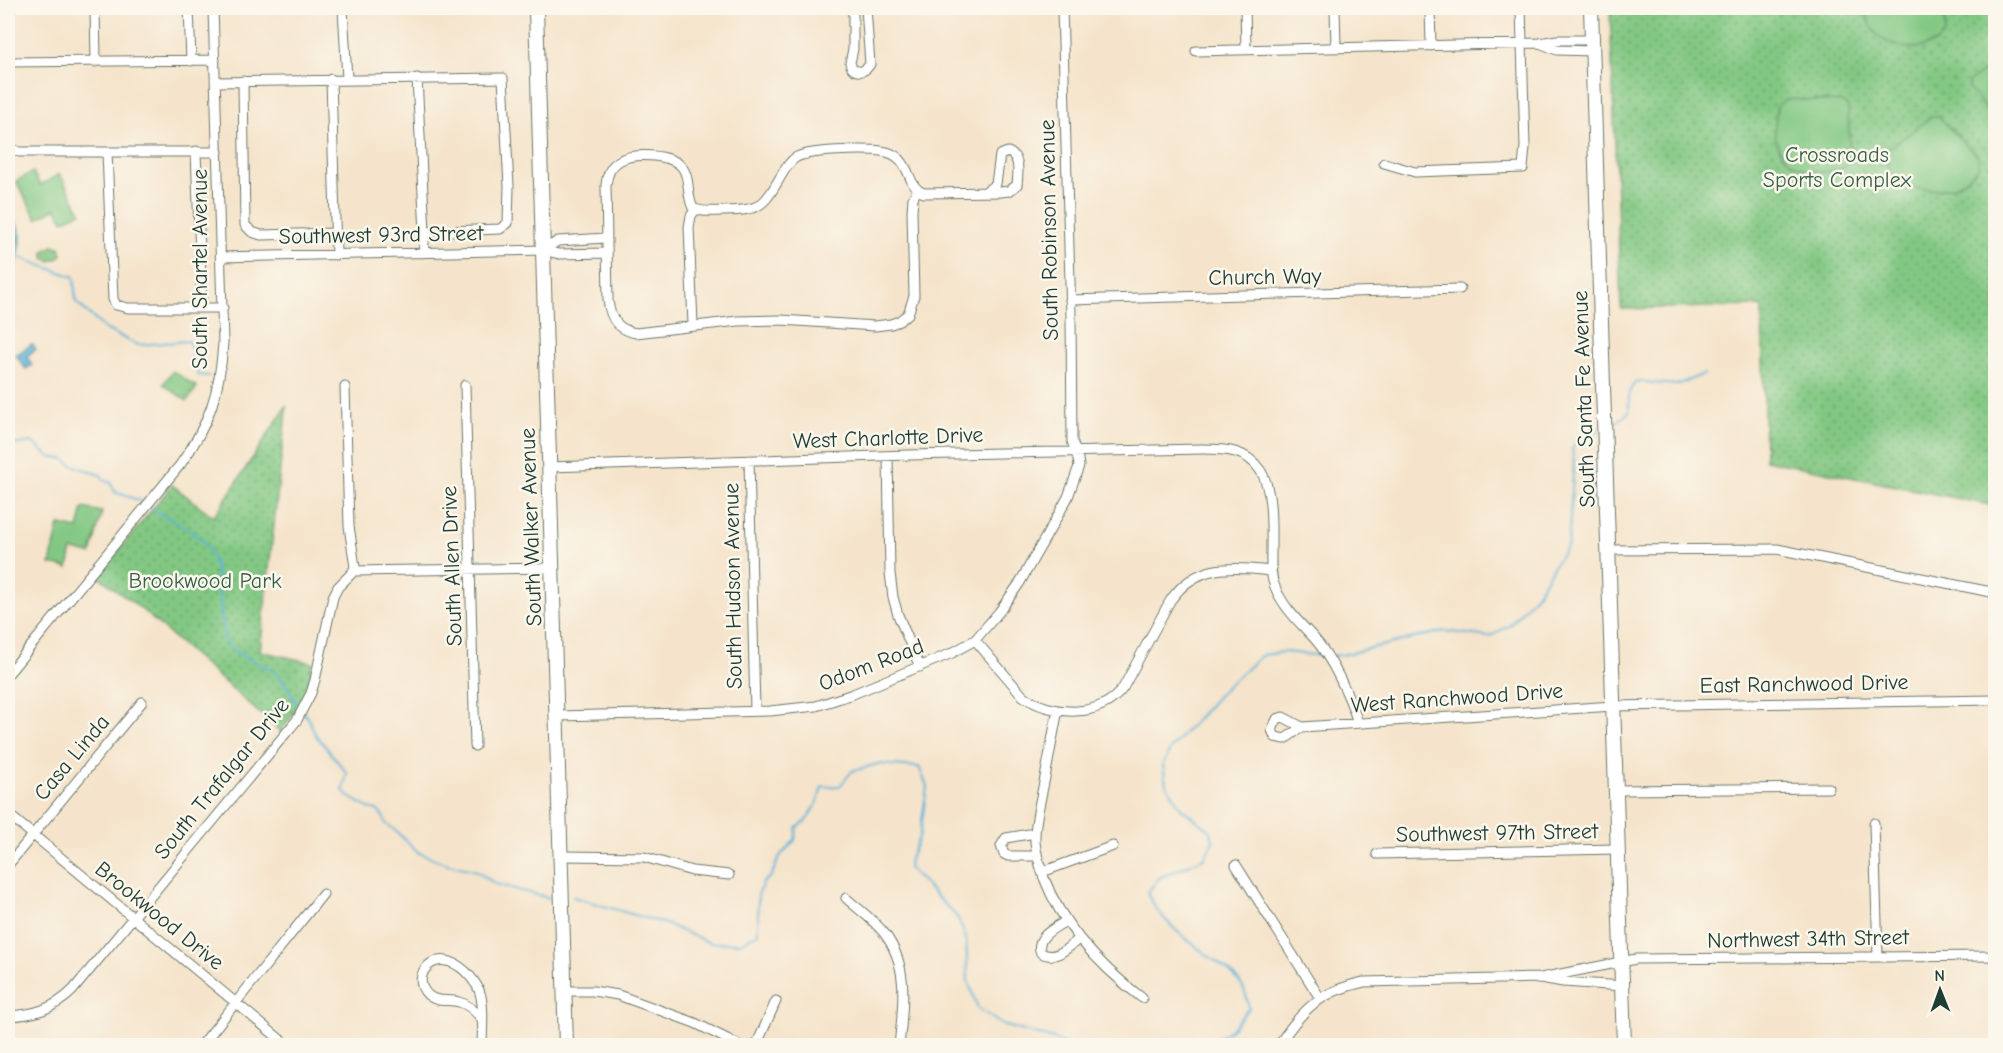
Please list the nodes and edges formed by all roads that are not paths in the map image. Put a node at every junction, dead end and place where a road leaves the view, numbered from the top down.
1 (95, 8) edge
2 (189, 8) edge
3 (213, 8) edge
4 (343, 8) edge
5 (536, 8) edge
6 (853, 8) edge
7 (866, 8) edge
8 (1062, 8) edge
9 (1245, 8) edge
10 (1335, 8) edge
11 (1430, 8) edge
12 (1521, 8) edge
13 (1591, 8) edge
14 (1521, 43) junction
15 (1592, 45) junction
16 (1431, 46) junction
17 (1336, 48) junction
18 (1246, 50) junction
19 (1196, 51) dead end
20 (215, 60) junction
21 (191, 61) junction
22 (8, 62) edge
23 (96, 62) junction
24 (417, 78) junction
25 (331, 79) junction
26 (347, 79) junction
27 (243, 81) junction
28 (216, 82) junction
29 (8, 143) edge
30 (107, 152) junction
31 (196, 152) junction
32 (218, 152) junction
33 (1384, 163) dead end
34 (917, 190) junction
35 (985, 192) junction
36 (695, 210) junction
37 (425, 232) junction
38 (336, 233) junction
39 (606, 238) junction
40 (543, 250) junction
41 (423, 253) junction
42 (606, 253) junction
43 (336, 255) junction
44 (220, 257) junction
45 (1460, 289) dead end
46 (1070, 300) junction
47 (202, 308) junction
48 (222, 308) junction
49 (693, 325) junction
50 (465, 385) dead end
51 (345, 387) dead end
52 (1075, 452) junction
53 (888, 456) junction
54 (749, 460) junction
55 (550, 467) junction
56 (1609, 550) junction
57 (553, 568) junction
58 (470, 569) junction
59 (353, 571) junction
60 (1271, 571) junction
61 (1995, 593) edge
62 (975, 640) junction
63 (920, 667) junction
64 (8, 674) edge
65 (1995, 699) edge
66 (142, 702) dead end
67 (1614, 706) junction
68 (754, 711) junction
69 (1058, 711) junction
70 (557, 716) junction
71 (1358, 723) junction
72 (1302, 726) dead end
73 (475, 746) dead end
74 (1829, 788) dead end
75 (1616, 790) junction
76 (8, 814) edge
77 (1874, 823) dead end
78 (1035, 833) junction
79 (32, 834) junction
80 (1113, 846) dead end
81 (1618, 849) junction
82 (1377, 854) dead end
83 (561, 856) junction
84 (1037, 856) junction
85 (8, 865) edge
86 (1236, 865) dead end
87 (1042, 872) junction
88 (729, 875) dead end
89 (323, 894) dead end
90 (846, 898) dead end
91 (132, 919) junction
92 (1066, 921) junction
93 (1079, 939) junction
94 (1995, 956) edge
95 (1878, 957) junction
96 (1622, 963) junction
97 (1541, 978) junction
98 (1623, 986) junction
99 (564, 991) junction
100 (1142, 998) dead end
101 (1320, 998) junction
102 (235, 1001) junction
103 (776, 1001) dead end
104 (8, 1016) edge
105 (481, 1018) junction
106 (201, 1046) edge
107 (288, 1046) edge
108 (482, 1046) edge
109 (566, 1046) edge
110 (741, 1046) edge
111 (756, 1046) edge
112 (899, 1046) edge
113 (1278, 1046) edge
114 (1624, 1046) edge

1 - 23 street
2 - 21 street
3 - 20 street, South Shartel Avenue
4 - 26 street
5 - 40 main road, South Walker Avenue
6 - 7 street
8 - 46 street, South Robinson Avenue
9 - 18 street
10 - 17 street
11 - 16 street
12 - 14 street
13 - 15 main road, South Santa Fe Avenue
14 - 15 street
14 - 16 street
14 - 33 street
15 - 56 main road, South Santa Fe Avenue
16 - 17 street
17 - 18 street
18 - 19 street
20 - 21 street
20 - 28 street, South Shartel Avenue
21 - 23 street
22 - 23 street
24 - 26 street
24 - 37 street
24 - 37 street
25 - 26 street
25 - 27 street
25 - 38 street
27 - 28 street
27 - 38 street
28 - 32 street, South Shartel Avenue
29 - 30 street
30 - 31 street
30 - 47 street
31 - 32 street
31 - 47 street
32 - 44 street, South Shartel Avenue
34 - 35 street
34 - 36 street
34 - 49 street
35 - 35 street
36 - 39 street
36 - 49 street
37 - 41 street
38 - 43 street
39 - 40 street, Southwest 93rd Street
39 - 42 street
40 - 41 street, Southwest 93rd Street
40 - 42 street, Southwest 93rd Street
40 - 55 main road, South Walker Avenue
41 - 43 street, Southwest 93rd Street
42 - 49 street
43 - 44 street, Southwest 93rd Street
44 - 48 street, South Shartel Avenue
45 - 46 street, Church Way
46 - 52 street, South Robinson Avenue
47 - 48 street
48 - 64 street, South Shartel Avenue
50 - 58 street, South Allen Drive
51 - 59 street
52 - 53 street, West Charlotte Drive
52 - 60 street, West Charlotte Drive
52 - 62 street, Odom Road
53 - 54 street, West Charlotte Drive
53 - 63 street
54 - 55 street, West Charlotte Drive
54 - 68 street, South Hudson Avenue
55 - 57 main road, South Walker Avenue
56 - 61 street
56 - 67 main road, South Santa Fe Avenue
57 - 58 street
57 - 70 main road, South Walker Avenue
58 - 59 street
58 - 73 street, South Allen Drive
59 - 91 street, South Trafalgar Drive
60 - 69 street
60 - 71 street
62 - 63 street, Odom Road
62 - 69 street
63 - 68 street, Odom Road
65 - 67 street, East Ranchwood Drive
66 - 79 street, Casa Linda
67 - 71 street, West Ranchwood Drive
67 - 75 main road, South Santa Fe Avenue
68 - 70 street, Odom Road
69 - 78 street
70 - 83 main road, South Walker Avenue
71 - 72 street, West Ranchwood Drive
74 - 75 street
75 - 81 main road, South Santa Fe Avenue
76 - 79 street, Brookwood Drive
77 - 95 street
78 - 84 street
78 - 84 street
79 - 85 street, Casa Linda
79 - 91 street, Brookwood Drive
80 - 87 street
81 - 82 street, Southwest 97th Street
81 - 96 main road, South Santa Fe Avenue
83 - 88 street
83 - 99 main road, South Walker Avenue
84 - 87 street
86 - 101 street
87 - 92 street
89 - 102 street
90 - 112 street
91 - 102 street, Brookwood Drive
91 - 104 street, South Trafalgar Drive
92 - 93 street
92 - 93 street
93 - 100 street
94 - 95 street, Northwest 34th Street
95 - 96 street, Northwest 34th Street
96 - 97 street, Northwest 34th Street
96 - 98 main road, South Santa Fe Avenue
97 - 98 street
97 - 101 street
98 - 114 main road, South Santa Fe Avenue
99 - 109 main road, South Walker Avenue
99 - 110 street
101 - 113 street
102 - 106 street
102 - 107 street, Brookwood Drive
103 - 111 street
105 - 105 street
105 - 108 street

